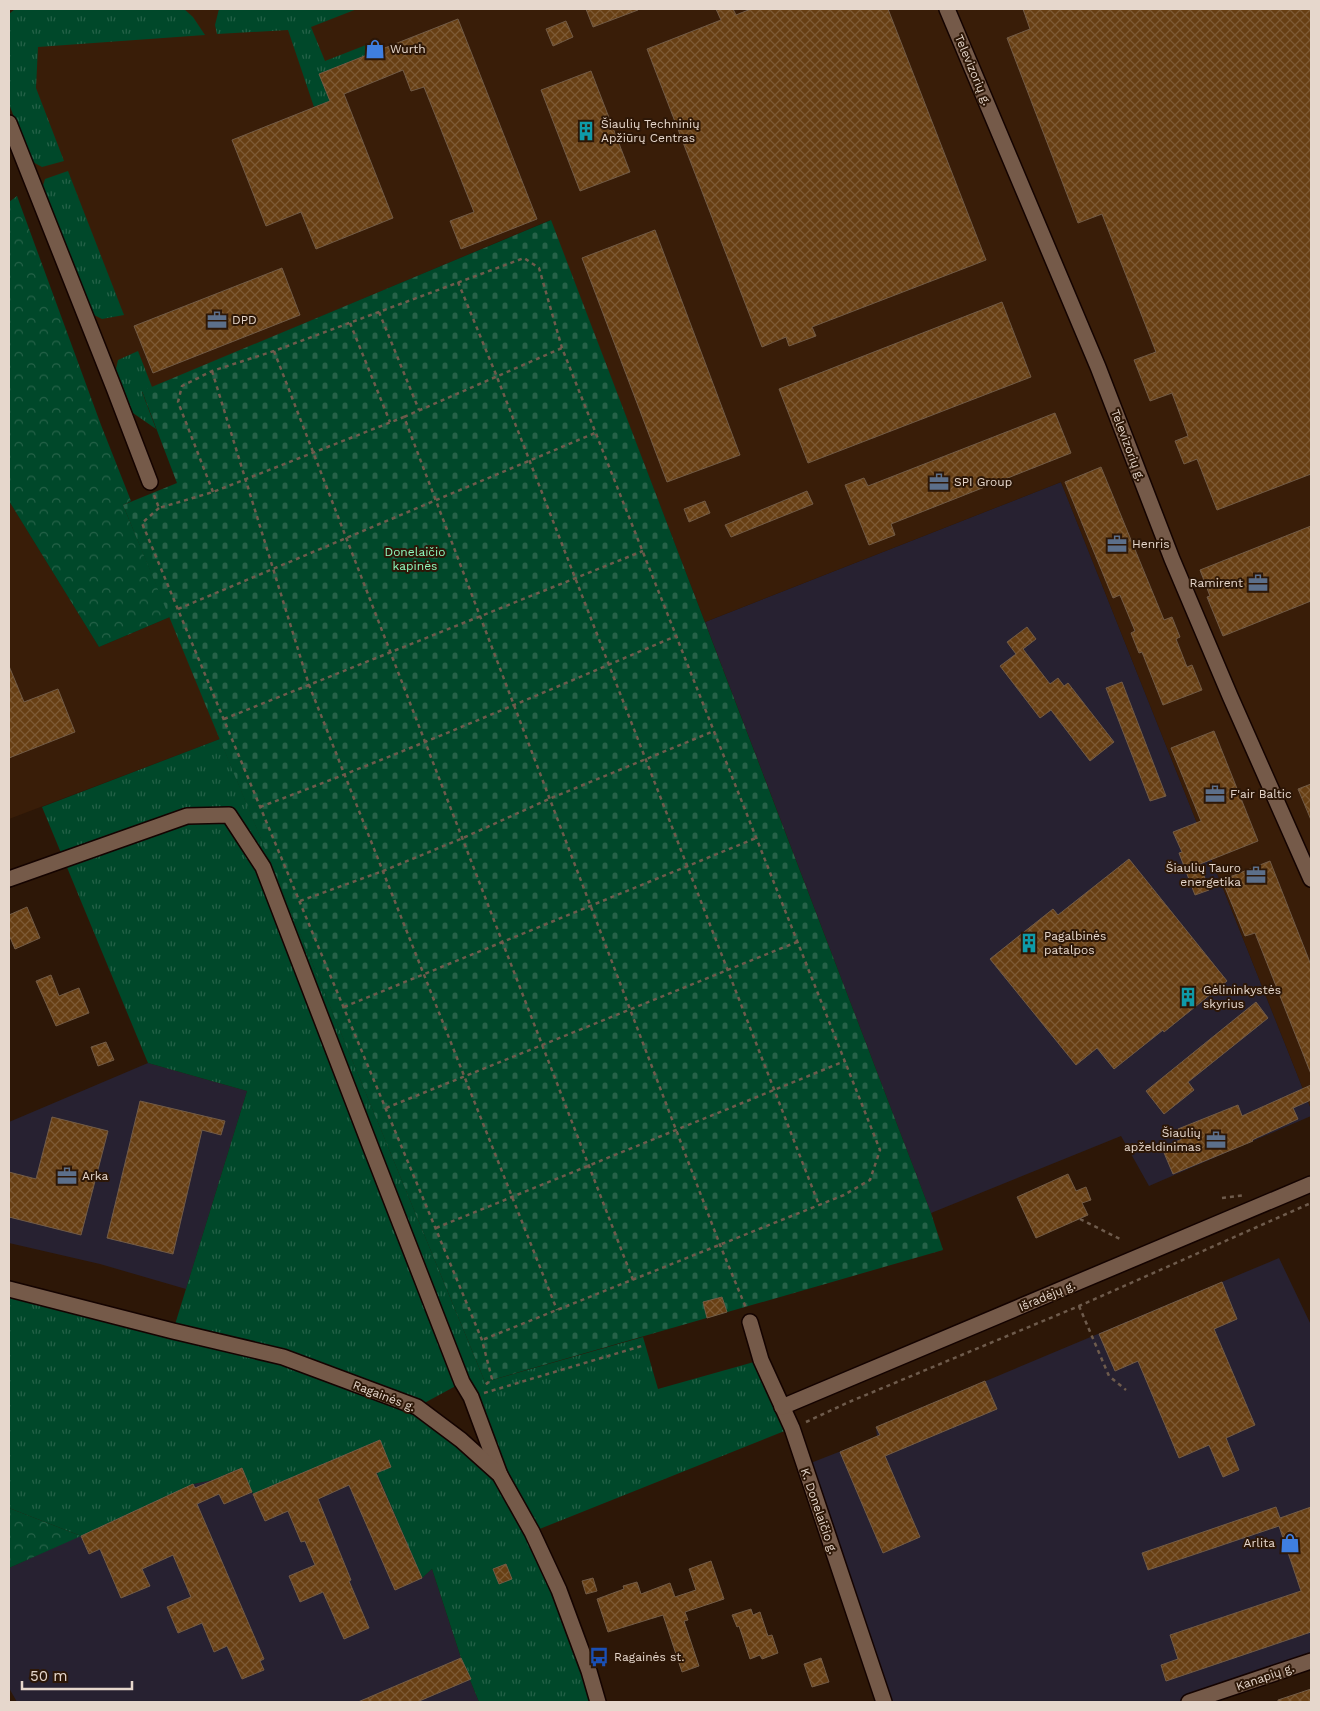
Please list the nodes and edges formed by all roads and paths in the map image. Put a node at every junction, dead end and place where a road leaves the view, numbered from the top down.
1 (947, 9) edge
2 (9, 123) edge
3 (458, 282) junction
4 (378, 312) junction
5 (350, 323) junction
6 (562, 348) junction
7 (274, 351) junction
8 (212, 371) junction
9 (497, 377) junction
10 (419, 410) junction
11 (404, 417) junction
12 (390, 422) junction
13 (595, 433) junction
14 (314, 452) junction
15 (529, 460) junction
16 (245, 480) junction
17 (150, 482) joint
18 (213, 492) junction
19 (436, 500) junction
20 (159, 508) junction
21 (347, 537) junction
22 (643, 552) junction
23 (274, 568) junction
24 (575, 579) junction
25 (178, 609) junction
26 (480, 616) junction
27 (676, 636) junction
28 (391, 652) junction
29 (609, 665) junction
30 (309, 685) junction
31 (514, 706) junction
32 (224, 719) junction
33 (714, 731) junction
34 (425, 741) junction
35 (646, 760) junction
36 (345, 775) junction
37 (549, 798) junction
38 (260, 807) junction
39 (463, 838) junction
40 (756, 838) junction
41 (687, 866) junction
42 (383, 871) junction
43 (9, 879) edge
44 (1311, 879) edge
45 (300, 901) junction
46 (590, 906) junction
47 (502, 942) junction
48 (797, 942) junction
49 (727, 970) junction
50 (424, 974) junction
51 (344, 1007) junction
52 (630, 1010) junction
53 (542, 1045) junction
54 (845, 1060) junction
55 (465, 1077) junction
56 (774, 1089) junction
57 (386, 1108) junction
58 (676, 1130) junction
59 (589, 1166) junction
60 (1311, 1184) edge
61 (512, 1197) junction
62 (1311, 1203) edge
63 (819, 1205) junction
64 (1080, 1219) dead end
65 (436, 1228) junction
66 (1122, 1240) dead end
67 (720, 1245) junction
68 (633, 1280) junction
69 (9, 1288) edge
70 (1079, 1306) junction
71 (557, 1310) junction
72 (750, 1322) joint
73 (482, 1340) junction
74 (645, 1345) dead end
75 (1126, 1390) dead end
76 (471, 1397) junction
77 (782, 1407) junction
78 (792, 1428) junction
79 (500, 1475) junction
80 (1311, 1661) edge
81 (598, 1702) edge
82 (884, 1702) edge
83 (1189, 1702) edge

1 - 44 street, Televizorių g.
2 - 17 street
3 - 4 path
3 - 6 path
3 - 9 path
4 - 5 path
4 - 10 path
5 - 7 path
5 - 12 path
6 - 9 path
6 - 13 path
7 - 8 path
7 - 14 path
8 - 16 path
8 - 18 path
9 - 10 path
9 - 15 path
10 - 11 path
11 - 12 path
11 - 19 path
12 - 14 path
13 - 15 path
13 - 22 path
14 - 16 path
14 - 21 path
15 - 19 path
15 - 24 path
16 - 18 path
16 - 23 path
17 - 20 path
18 - 20 path
19 - 21 path
19 - 26 path
20 - 25 path
21 - 23 path
21 - 28 path
22 - 24 path
22 - 27 path
23 - 25 path
23 - 30 path
24 - 26 path
24 - 29 path
25 - 32 path
26 - 28 path
26 - 31 path
27 - 29 path
27 - 33 path
28 - 30 path
28 - 34 path
29 - 31 path
29 - 35 path
30 - 32 path
30 - 36 path
31 - 34 path
31 - 37 path
32 - 38 path
33 - 35 path
33 - 40 path
34 - 36 path
34 - 39 path
35 - 37 path
35 - 41 path
36 - 38 path
36 - 42 path
37 - 39 path
37 - 46 path
38 - 45 path
39 - 42 path
39 - 47 path
40 - 41 path
40 - 48 path
41 - 46 path
41 - 49 path
42 - 45 path
42 - 50 path
43 - 76 street
45 - 51 path
46 - 47 path
46 - 52 path
47 - 50 path
47 - 53 path
48 - 49 path
48 - 54 path
49 - 52 path
49 - 56 path
50 - 51 path
50 - 55 path
51 - 57 path
52 - 53 path
52 - 58 path
53 - 55 path
53 - 59 path
54 - 56 path
54 - 63 path
55 - 57 path
55 - 61 path
56 - 58 path
56 - 63 path
57 - 65 path
58 - 59 path
58 - 67 path
59 - 61 path
59 - 68 path
60 - 77 street, Išradėjų g.
61 - 65 path
61 - 71 path
62 - 70 path
63 - 67 path
64 - 66 path
65 - 73 path
67 - 68 path
67 - 72 path
68 - 71 path
69 - 79 street, Ragainės g.
70 - 75 path
70 - 78 path
71 - 73 path
72 - 77 street, K. Donelaičio g.
73 - 76 path
74 - 76 path
76 - 79 street
77 - 78 street, K. Donelaičio g.
78 - 82 street, K. Donelaičio g.
79 - 81 street, Ragainės g.
80 - 83 street, Kanapių g.

